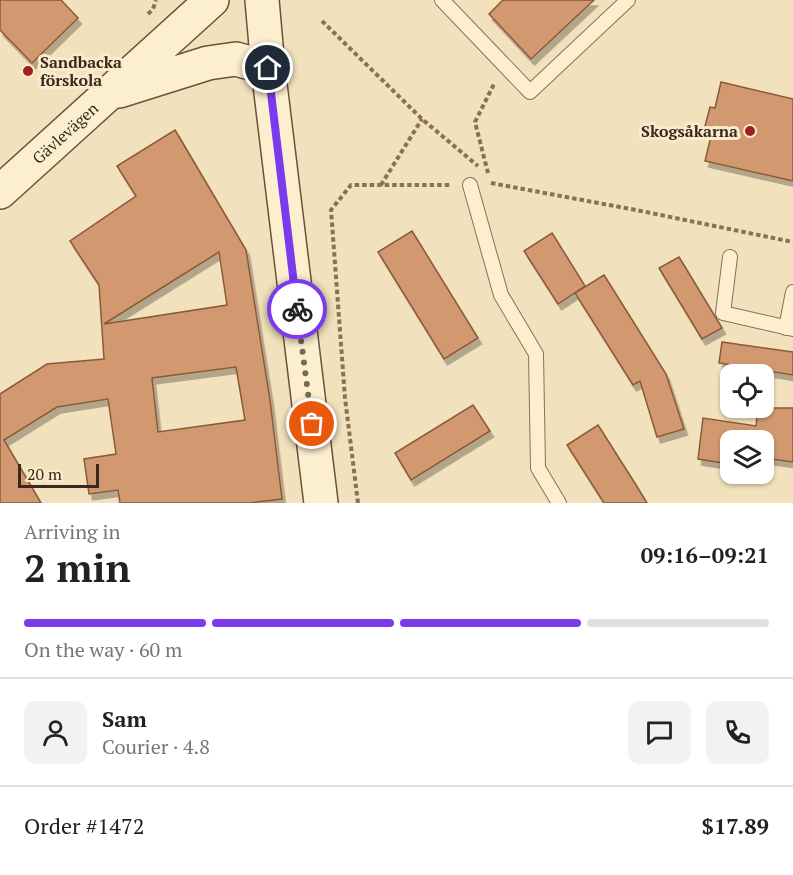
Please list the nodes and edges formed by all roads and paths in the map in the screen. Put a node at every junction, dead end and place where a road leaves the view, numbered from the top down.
1 (212, 0) edge
2 (262, 0) edge
3 (442, 0) edge
4 (628, 0) edge
5 (322, 21) dead end
6 (503, 65) junction
7 (268, 68) junction
8 (106, 96) junction
9 (422, 119) junction
10 (488, 175) junction
11 (490, 183) junction
12 (381, 185) junction
13 (470, 185) junction
14 (0, 192) edge
15 (793, 242) edge
16 (730, 257) dead end
17 (793, 292) edge
18 (790, 328) edge
19 (321, 503) edge
20 (358, 503) edge
21 (559, 503) edge

1 - 8 main road, Gävlevägen
2 - 7 main road
3 - 6 lane
4 - 6 lane
5 - 9 path
6 - 10 path
7 - 8 main road
7 - 19 main road
8 - 14 main road, Gävlevägen
9 - 10 path
9 - 12 path
10 - 11 path
11 - 13 path
11 - 15 path
12 - 13 path
12 - 20 path
13 - 21 lane
16 - 18 lane
17 - 18 lane

